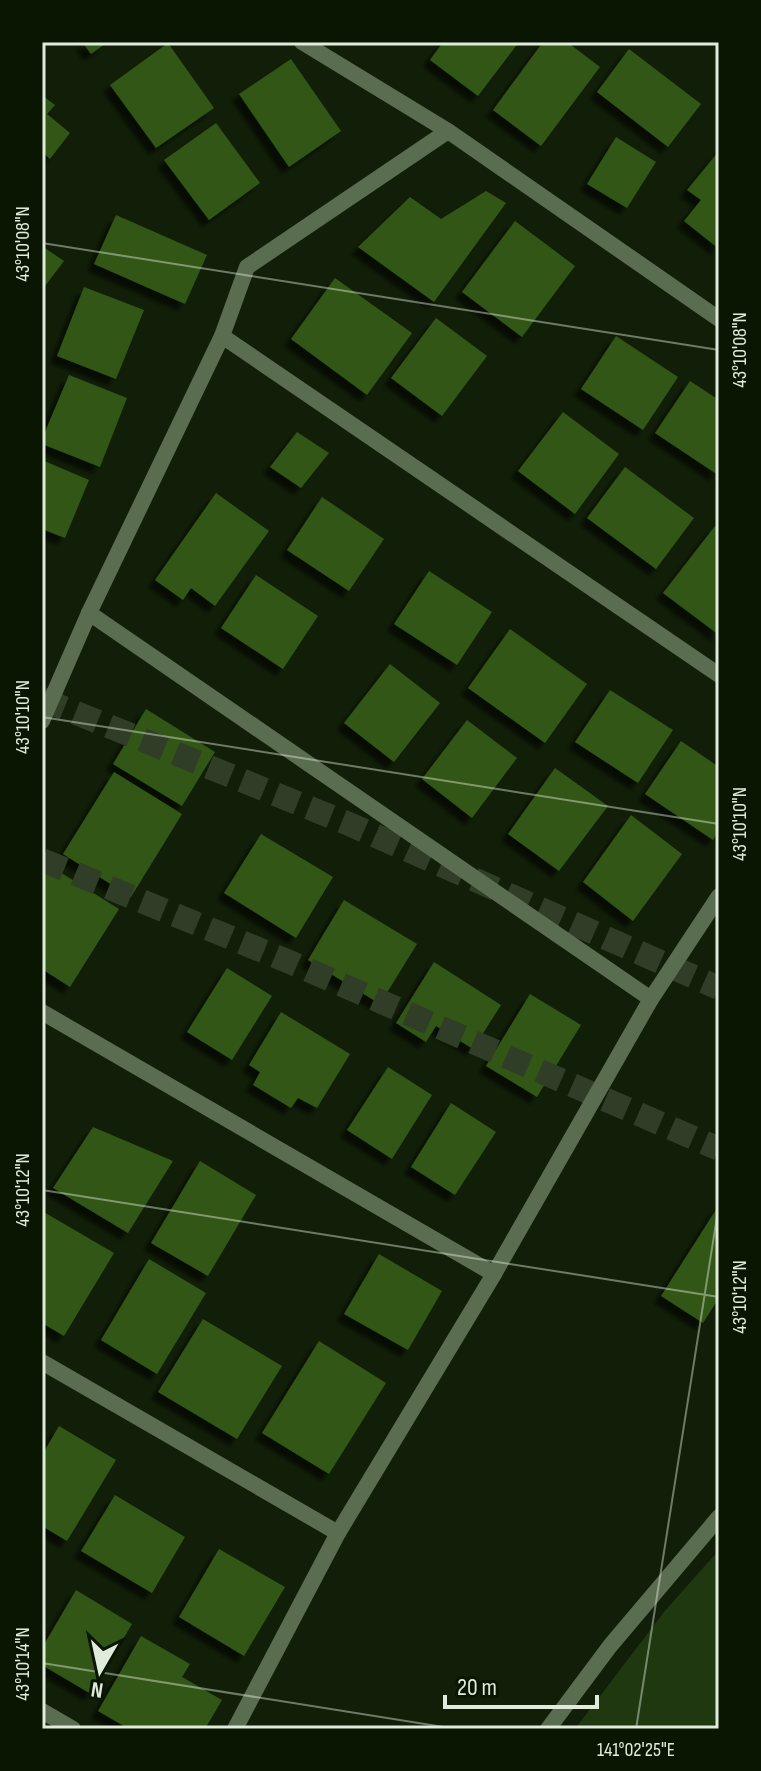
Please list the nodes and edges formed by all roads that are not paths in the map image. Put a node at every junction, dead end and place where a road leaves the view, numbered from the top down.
1 (302, 42) edge
2 (448, 131) junction
3 (719, 319) edge
4 (222, 336) junction
5 (89, 613) junction
6 (719, 675) edge
7 (42, 721) edge
8 (719, 896) edge
9 (651, 999) junction
10 (42, 1012) edge
11 (494, 1274) junction
12 (42, 1362) edge
13 (719, 1517) edge
14 (338, 1533) junction
15 (42, 1711) edge
16 (73, 1729) edge
17 (235, 1729) edge
18 (548, 1729) edge

1 - 2 street
2 - 3 street
2 - 4 street
4 - 5 street
4 - 6 street
5 - 7 street
5 - 9 street
8 - 9 street
9 - 11 street
10 - 11 street
11 - 14 street
12 - 14 street
13 - 18 street
14 - 17 street
15 - 16 street

